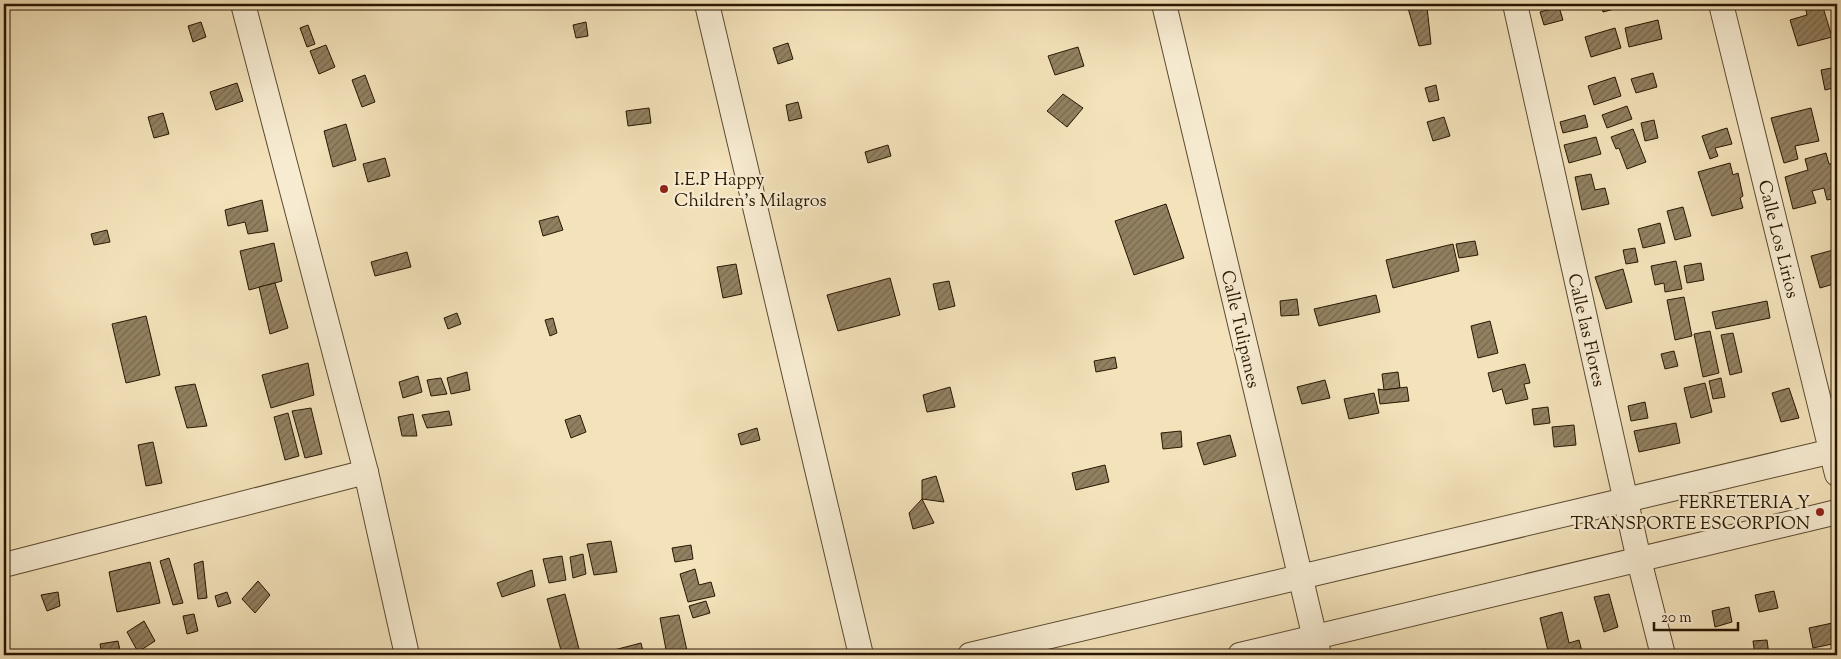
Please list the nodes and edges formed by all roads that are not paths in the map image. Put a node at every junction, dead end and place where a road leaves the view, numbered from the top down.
1 (243, 4) edge
2 (707, 4) edge
3 (1164, 4) edge
4 (1514, 4) edge
5 (1721, 4) edge
6 (1835, 459) edge
7 (366, 472) junction
8 (1625, 499) junction
9 (1837, 512) edge
10 (1639, 560) junction
11 (4, 565) edge
12 (1300, 577) junction
13 (1317, 647) edge
14 (407, 655) edge
15 (861, 655) edge
16 (970, 655) edge
17 (1240, 655) edge
18 (1663, 655) edge

1 - 7 street
2 - 15 street
3 - 12 street, Calle Tulipanes
4 - 8 street, Calle las Flores
5 - 6 street, Calle Los Lirios
6 - 8 street
7 - 11 street
7 - 14 street
8 - 10 street, Calle las Flores
8 - 12 street
9 - 10 street
10 - 13 street
10 - 18 street, Calle las Flores
12 - 13 street, Calle Tulipanes
12 - 16 street
13 - 17 street

